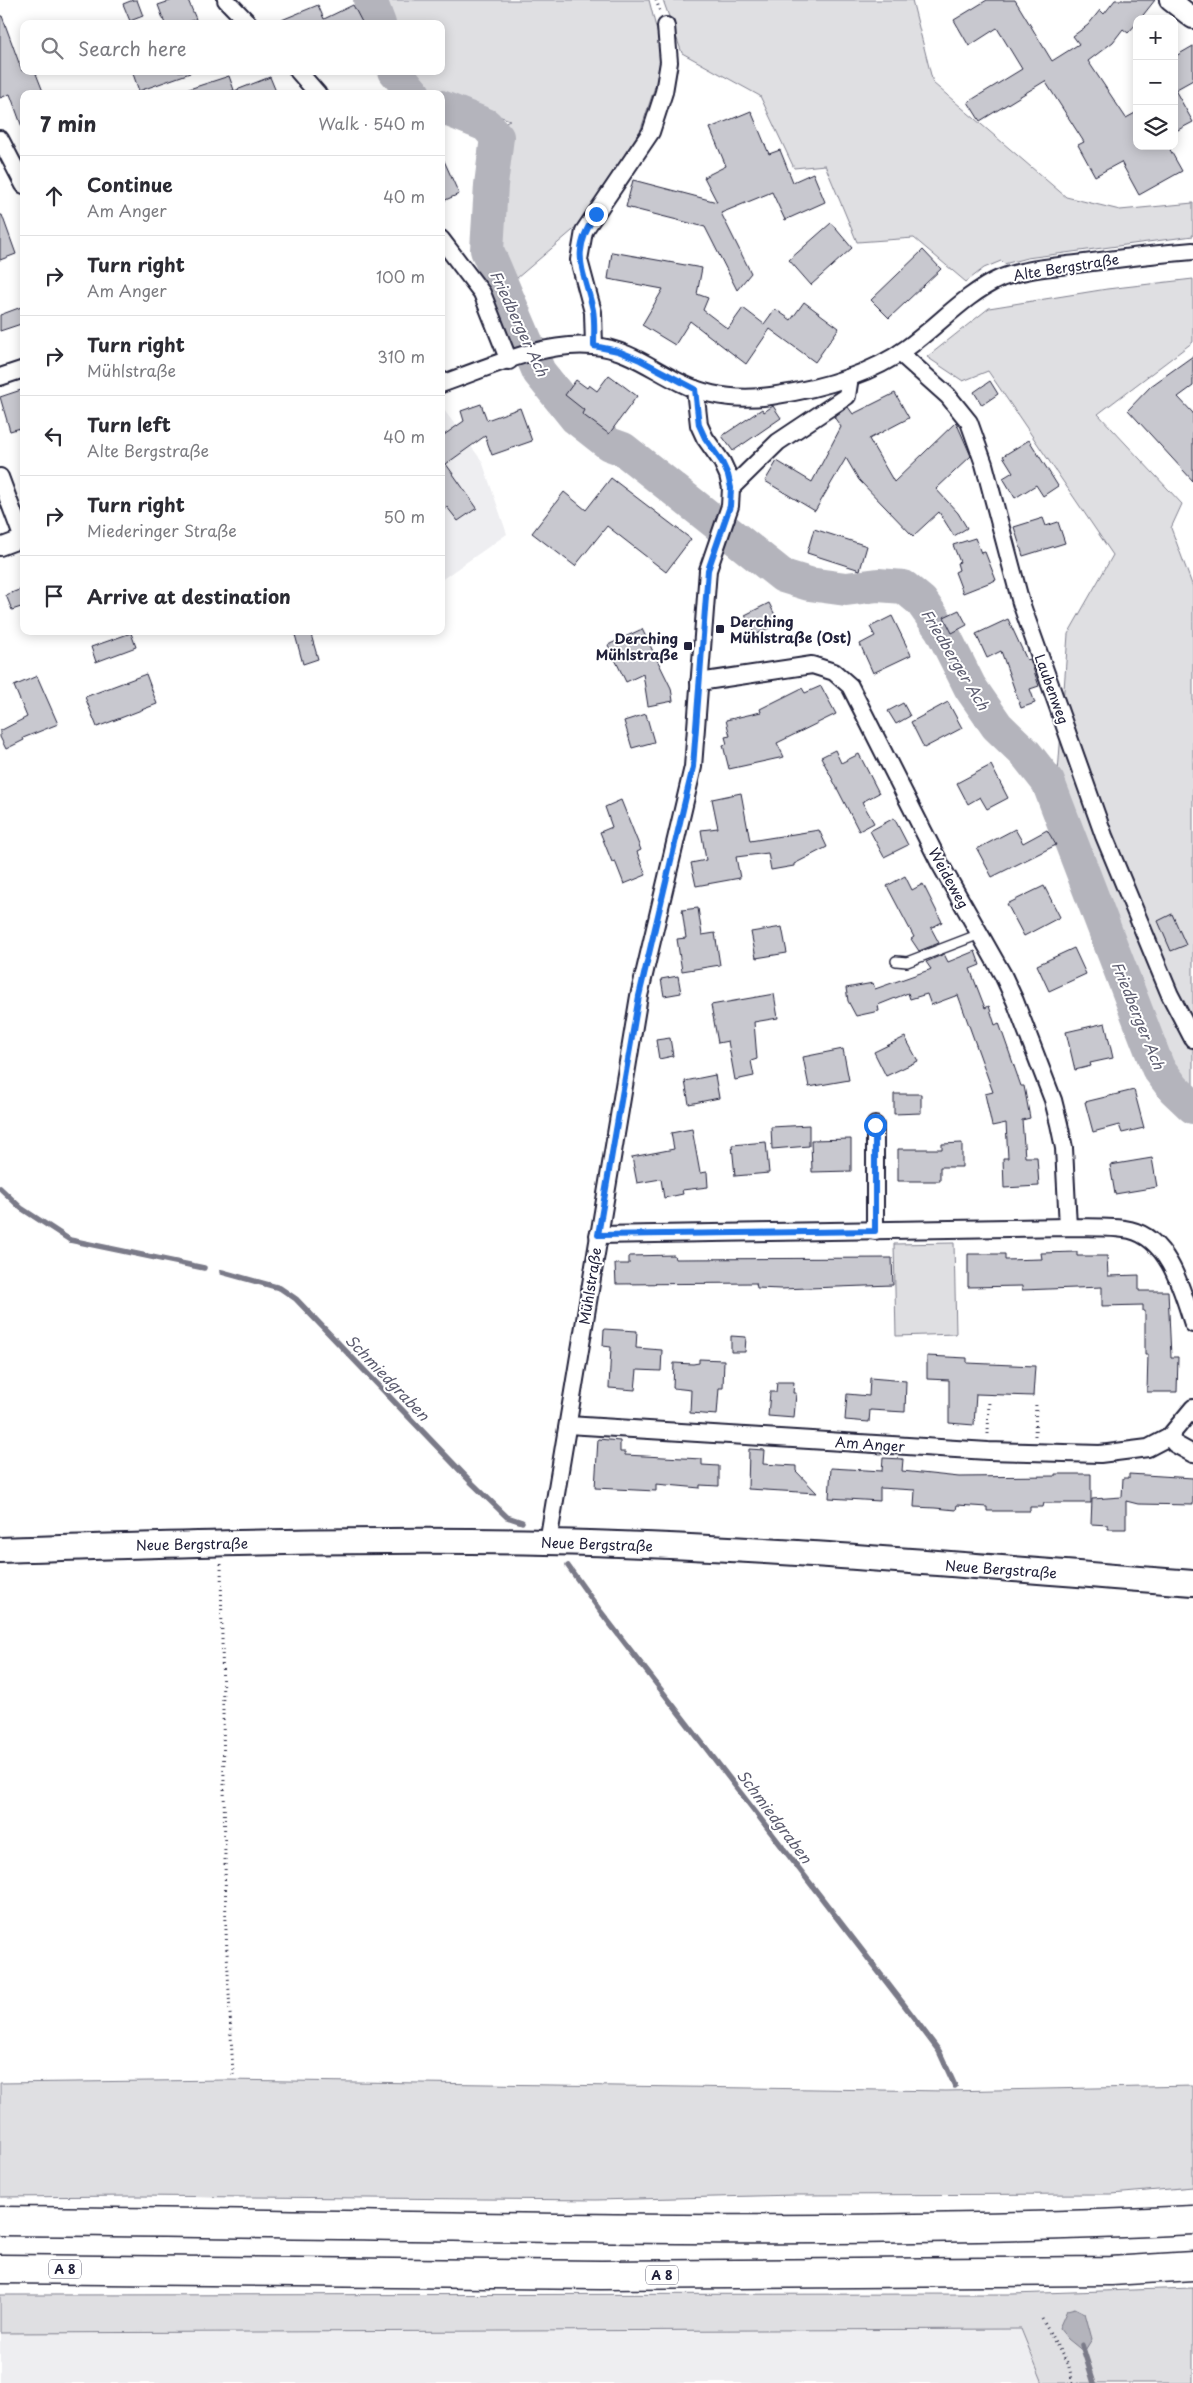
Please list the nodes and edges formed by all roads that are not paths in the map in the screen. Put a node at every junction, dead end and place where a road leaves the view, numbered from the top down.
1 (226, 0) edge
2 (1170, 0) edge
3 (1193, 18) edge
4 (246, 20) edge
5 (666, 26) dead end
6 (301, 75) edge
7 (315, 90) edge
8 (0, 140) edge
9 (20, 178) edge
10 (445, 244) edge
11 (1193, 251) edge
12 (594, 346) junction
13 (900, 352) junction
14 (514, 359) junction
15 (20, 370) edge
16 (0, 377) edge
17 (850, 377) junction
18 (445, 383) edge
19 (695, 389) junction
20 (0, 477) edge
21 (731, 488) junction
22 (20, 528) edge
23 (20, 540) edge
24 (0, 547) edge
25 (699, 682) junction
26 (980, 934) junction
27 (896, 961) dead end
28 (1193, 1039) edge
29 (875, 1125) dead end
30 (1068, 1227) junction
31 (875, 1231) junction
32 (598, 1235) junction
33 (1193, 1324) edge
34 (1193, 1408) edge
35 (568, 1424) junction
36 (1169, 1437) junction
37 (1193, 1454) edge
38 (548, 1542) junction
39 (0, 1550) edge
40 (1193, 1583) edge
41 (1193, 2220) edge
42 (0, 2221) edge
43 (1193, 2266) edge
44 (0, 2269) edge

1 - 4 street
2 - 3 street
5 - 12 street
6 - 7 street
8 - 9 street
10 - 14 street
11 - 13 street, Alte Bergstraße
12 - 14 street, Alte Bergstraße
12 - 19 street, Alte Bergstraße
13 - 17 street, Alte Bergstraße
13 - 28 street, Laubenweg
14 - 18 street, Alte Bergstraße
15 - 16 street
17 - 19 street, Alte Bergstraße
17 - 21 street
19 - 21 street, Mühlstraße
20 - 22 street
21 - 25 street, Mühlstraße
23 - 24 street
25 - 26 street, Weideweg
25 - 32 street, Mühlstraße
26 - 27 lane
26 - 30 street, Weideweg
29 - 31 street
30 - 31 street
30 - 33 street
31 - 32 street
32 - 35 street, Mühlstraße
34 - 36 street, Am Anger
35 - 36 street, Am Anger
35 - 38 street, Mühlstraße
36 - 37 street
38 - 39 main road, Neue Bergstraße
38 - 40 main road, Neue Bergstraße
41 - 42 highway
43 - 44 highway, A 8

